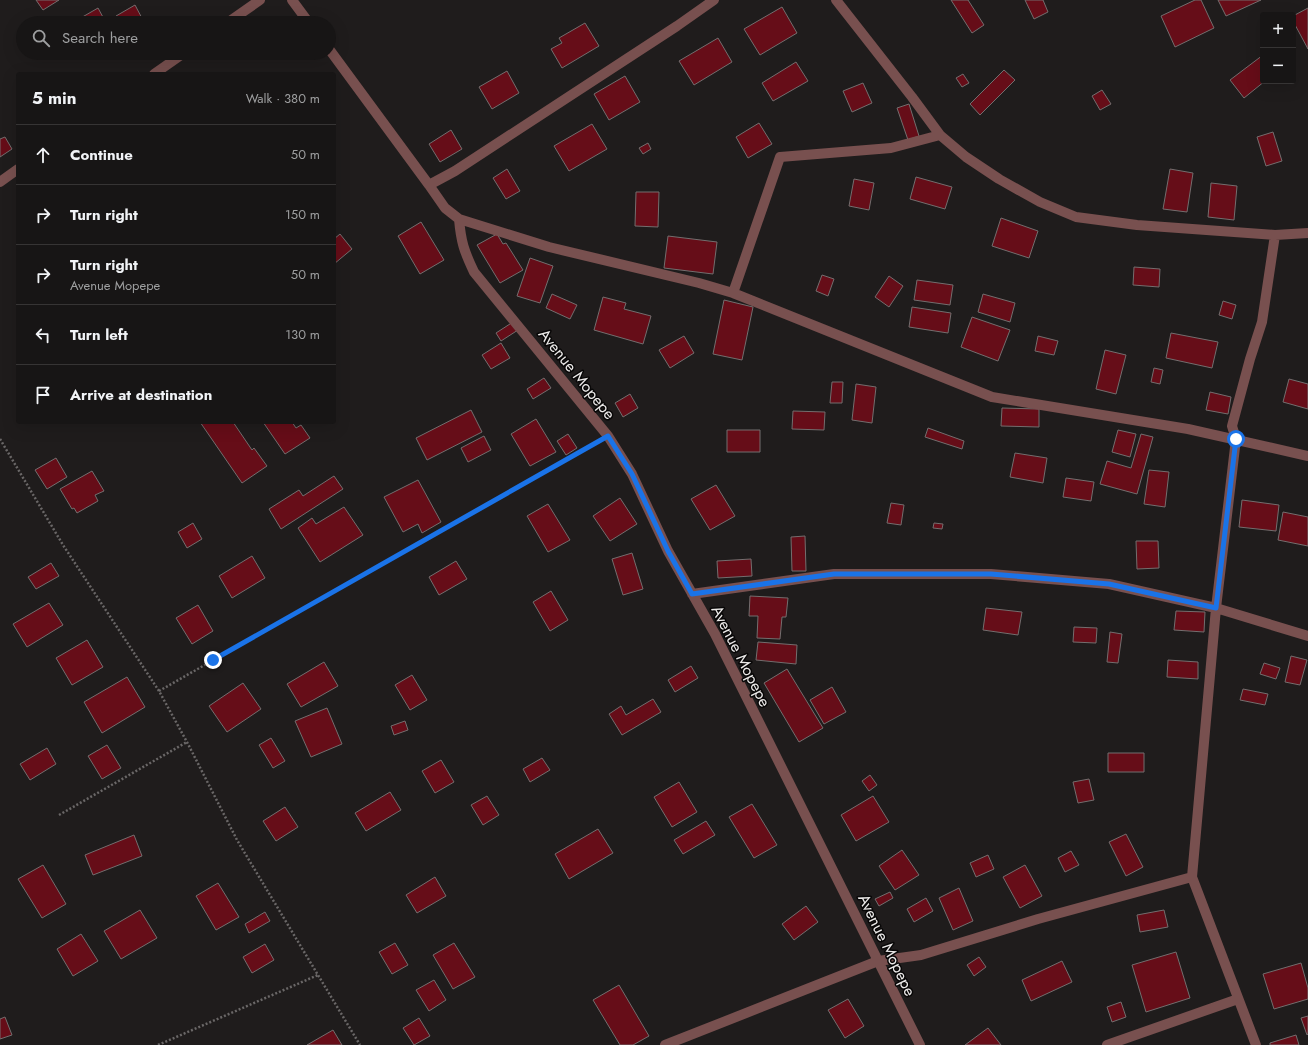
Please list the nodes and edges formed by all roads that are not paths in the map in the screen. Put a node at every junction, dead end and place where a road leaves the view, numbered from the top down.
1 (260, 0) edge
2 (292, 0) edge
3 (714, 0) edge
4 (836, 0) edge
5 (237, 16) edge
6 (305, 16) edge
7 (336, 58) edge
8 (174, 60) edge
9 (157, 72) edge
10 (940, 135) junction
11 (16, 170) edge
12 (0, 182) edge
13 (430, 185) junction
14 (459, 219) junction
15 (1308, 233) edge
16 (1275, 235) junction
17 (732, 293) junction
18 (1236, 439) junction
19 (1308, 456) edge
20 (692, 594) junction
21 (1216, 608) junction
22 (1308, 636) edge
23 (1192, 877) junction
24 (878, 961) junction
25 (1238, 999) junction
26 (665, 1045) edge
27 (920, 1045) edge
28 (1107, 1045) edge
29 (1256, 1045) edge

1 - 5 street
2 - 6 street
3 - 13 street
4 - 10 street
7 - 13 street
8 - 9 street
10 - 16 street
10 - 17 street
11 - 12 street
13 - 14 street
14 - 17 street
14 - 20 street, Avenue Mopepe
15 - 16 street
16 - 18 street
17 - 18 street
18 - 19 street
18 - 21 street
20 - 21 street
20 - 24 street, Avenue Mopepe
21 - 22 street
21 - 23 street
23 - 24 street
23 - 25 street
24 - 26 street
24 - 27 street, Avenue Mopepe
25 - 28 street
25 - 29 street

